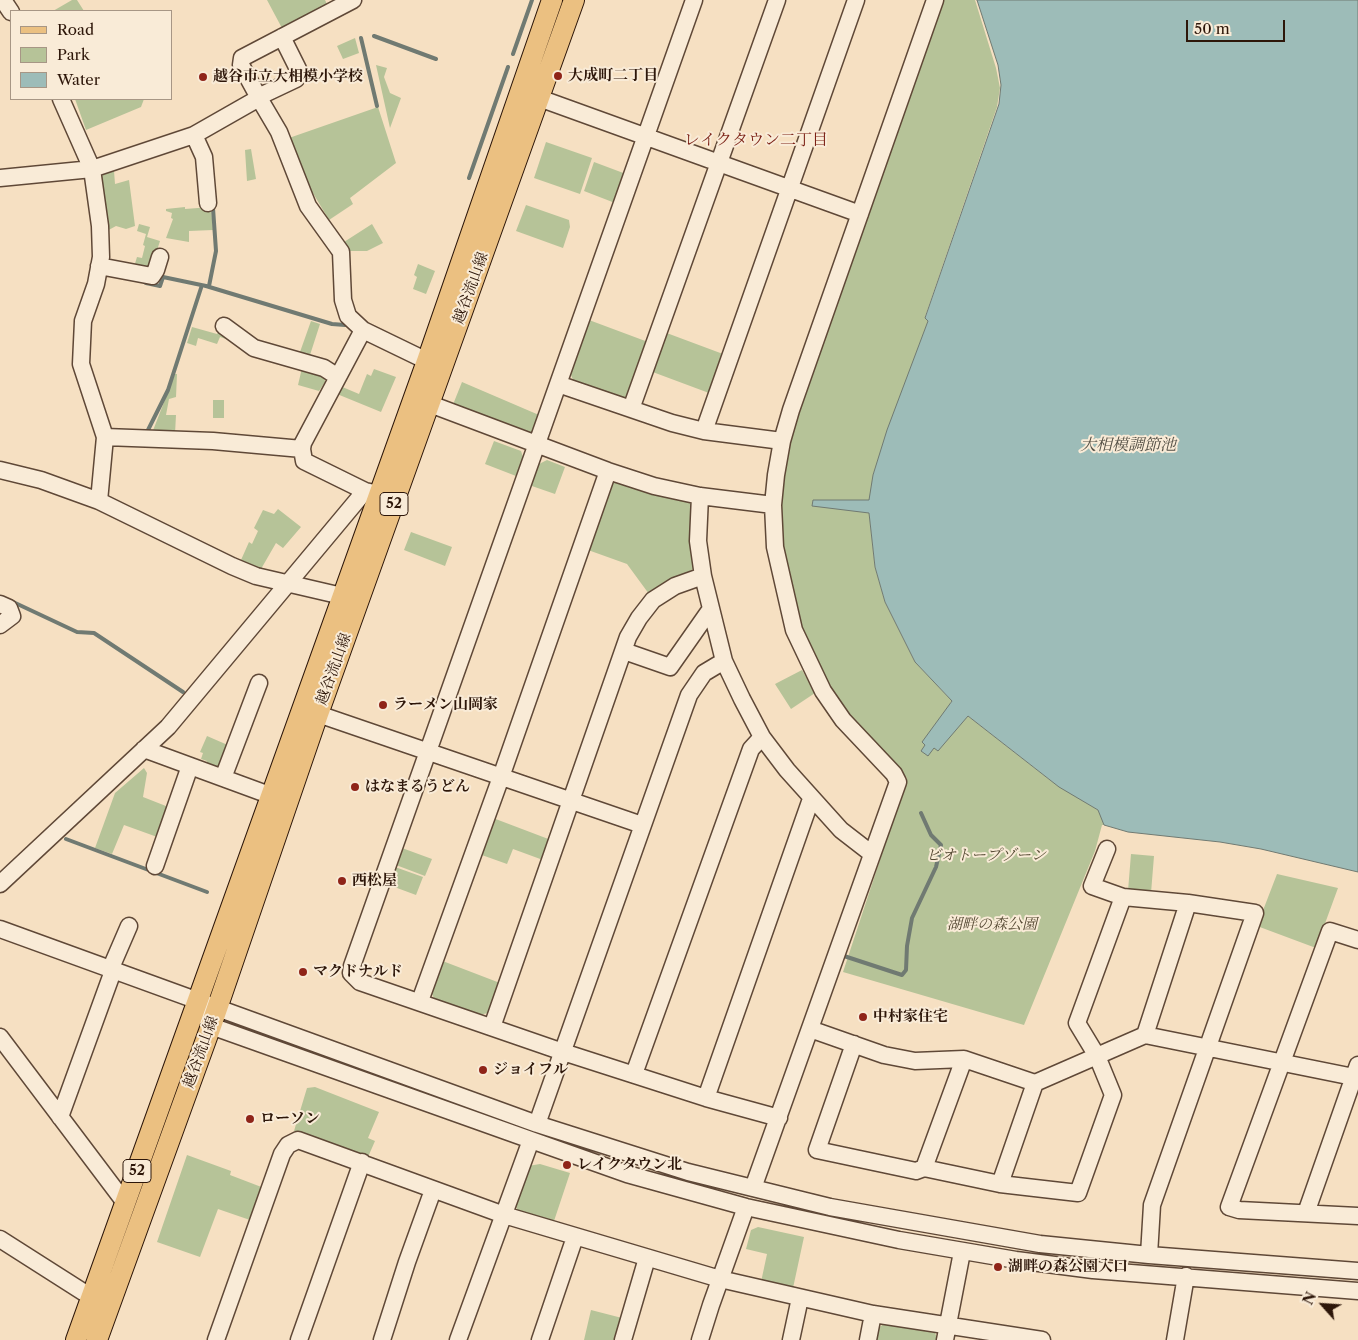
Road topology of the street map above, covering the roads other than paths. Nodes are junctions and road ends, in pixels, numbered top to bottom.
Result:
1 (3, 0) edge
2 (353, 0) edge
3 (552, 0) edge
4 (574, 0) edge
5 (694, 0) edge
6 (777, 0) edge
7 (856, 0) edge
8 (935, 0) edge
9 (10, 10) edge
10 (282, 37) junction
11 (258, 98) junction
12 (539, 98) junction
13 (61, 100) edge
14 (194, 135) junction
15 (645, 137) junction
16 (719, 164) junction
17 (92, 169) junction
18 (0, 178) edge
19 (790, 188) junction
20 (208, 203) dead end
21 (860, 214) junction
22 (160, 257) dead end
23 (99, 266) junction
24 (224, 326) dead end
25 (363, 330) junction
26 (427, 361) junction
27 (338, 376) junction
28 (558, 384) junction
29 (430, 404) junction
30 (631, 409) junction
31 (704, 431) junction
32 (105, 436) junction
33 (782, 440) junction
34 (536, 445) junction
35 (302, 449) junction
36 (0, 470) edge
37 (608, 471) junction
38 (372, 492) junction
39 (700, 496) junction
40 (99, 501) junction
41 (772, 505) junction
42 (703, 576) junction
43 (289, 583) junction
44 (342, 596) junction
45 (0, 604) edge
46 (710, 610) junction
47 (0, 625) edge
48 (624, 651) junction
49 (724, 661) junction
50 (259, 683) dead end
51 (318, 714) junction
52 (762, 737) junction
53 (144, 750) junction
54 (428, 750) junction
55 (190, 766) junction
56 (501, 776) junction
57 (223, 778) junction
58 (272, 796) junction
59 (811, 799) junction
60 (572, 801) junction
61 (642, 825) junction
62 (1107, 849) dead end
63 (872, 854) junction
64 (155, 866) dead end
65 (0, 884) edge
66 (1123, 898) junction
67 (1188, 903) junction
68 (129, 926) dead end
69 (0, 930) edge
70 (1358, 940) edge
71 (112, 971) junction
72 (420, 1001) junction
73 (198, 1002) junction
74 (214, 1018) junction
75 (492, 1027) junction
76 (810, 1029) junction
77 (1145, 1035) junction
78 (0, 1038) edge
79 (854, 1044) junction
80 (1208, 1047) junction
81 (563, 1052) junction
82 (1097, 1056) junction
83 (964, 1059) junction
84 (1282, 1063) junction
85 (1357, 1073) edge
86 (634, 1074) junction
87 (1035, 1083) junction
88 (706, 1098) junction
89 (60, 1117) junction
90 (779, 1118) junction
91 (538, 1124) junction
92 (531, 1140) junction
93 (362, 1162) junction
94 (924, 1168) junction
95 (1000, 1184) junction
96 (753, 1188) junction
97 (433, 1190) junction
98 (126, 1204) junction
99 (746, 1207) junction
100 (1306, 1213) junction
101 (504, 1215) junction
102 (1358, 1216) edge
103 (574, 1237) junction
104 (0, 1239) edge
105 (962, 1252) junction
106 (1149, 1255) junction
107 (647, 1258) junction
108 (1358, 1271) edge
109 (1186, 1276) junction
110 (720, 1279) junction
111 (1358, 1291) edge
112 (91, 1297) junction
113 (800, 1298) junction
114 (874, 1314) junction
115 (946, 1333) edge
116 (1021, 1339) edge
117 (76, 1340) edge
118 (97, 1340) edge
119 (216, 1340) edge
120 (299, 1340) edge
121 (382, 1340) edge
122 (458, 1340) edge
123 (540, 1340) edge
124 (623, 1340) edge
125 (700, 1340) edge
126 (791, 1340) edge
127 (868, 1340) edge
128 (1042, 1340) edge
129 (1175, 1340) edge

1 - 9 street
2 - 10 street
3 - 26 main road, 越谷流山線 / 52
4 - 12 main road, 越谷流山線 / 52
5 - 15 street
6 - 16 street
7 - 19 street
8 - 21 street
10 - 11 street
10 - 11 street
11 - 14 street
11 - 25 street
12 - 15 street
12 - 29 main road, 越谷流山線 / 52
13 - 17 street
14 - 17 street
14 - 20 street
15 - 16 street
15 - 28 street
16 - 19 street
16 - 30 street
17 - 18 street
17 - 23 street
19 - 21 street
19 - 31 street
21 - 33 street
22 - 23 street
23 - 32 street
24 - 27 street
25 - 26 street
25 - 27 street
26 - 38 main road, 越谷流山線 / 52
27 - 35 street
28 - 30 street
28 - 34 street
29 - 34 street
29 - 51 main road, 越谷流山線 / 52
30 - 31 street
31 - 33 street
32 - 35 street
32 - 40 street
33 - 41 street
34 - 37 street
34 - 54 street
35 - 38 street
36 - 40 street
37 - 39 street
37 - 56 street
38 - 43 street
38 - 44 main road, 越谷流山線 / 52
39 - 41 street
39 - 42 street
40 - 43 street
41 - 63 street
42 - 46 street
42 - 48 street
43 - 44 street
43 - 53 street
44 - 58 main road, 越谷流山線 / 52
45 - 47 street
46 - 48 street
46 - 49 street
48 - 60 street
49 - 52 street
49 - 61 street
50 - 57 street
51 - 54 street
51 - 74 main road, 越谷流山線 / 52
52 - 59 street
52 - 86 street
53 - 55 street
53 - 65 street
54 - 56 street
54 - 72 street
55 - 57 street
55 - 64 street
56 - 60 street
56 - 72 street
57 - 58 street
58 - 73 main road, 越谷流山線 / 52
59 - 63 street
59 - 88 street
60 - 61 street
60 - 75 street
61 - 81 street
62 - 66 street
63 - 76 street
66 - 67 street
66 - 82 street
67 - 77 street
67 - 80 street
68 - 71 street
69 - 71 street
70 - 84 street
71 - 73 street
71 - 89 street
72 - 75 street
73 - 74 street
73 - 98 main road, 越谷流山線 / 52
74 - 91 street
74 - 92 street
74 - 118 main road, 越谷流山線 / 52
75 - 81 street
76 - 79 street
76 - 90 street
77 - 80 street
77 - 82 street
78 - 89 street
79 - 83 street
79 - 94 street
80 - 84 street
80 - 106 street
81 - 86 street
81 - 91 street
82 - 87 street
82 - 95 street
83 - 87 street
83 - 94 street
84 - 85 street
84 - 100 street
85 - 100 street
86 - 88 street
87 - 95 street
88 - 90 street
89 - 98 street
90 - 96 street
91 - 96 street
92 - 99 street
92 - 101 street
93 - 97 street
93 - 119 street
93 - 120 street
94 - 95 street
96 - 106 street
97 - 101 street
97 - 121 street
98 - 112 main road, 越谷流山線 / 52
99 - 105 street
99 - 110 street
100 - 102 street
101 - 103 street
101 - 122 street
103 - 107 street
103 - 123 street
104 - 112 street
105 - 109 street
105 - 115 street
106 - 108 street
107 - 110 street
107 - 124 street
109 - 111 street
109 - 129 street
110 - 113 street
110 - 125 street
112 - 117 main road, 越谷流山線 / 52
113 - 114 street
113 - 126 street
114 - 115 street
114 - 127 street
115 - 116 street
116 - 128 street

